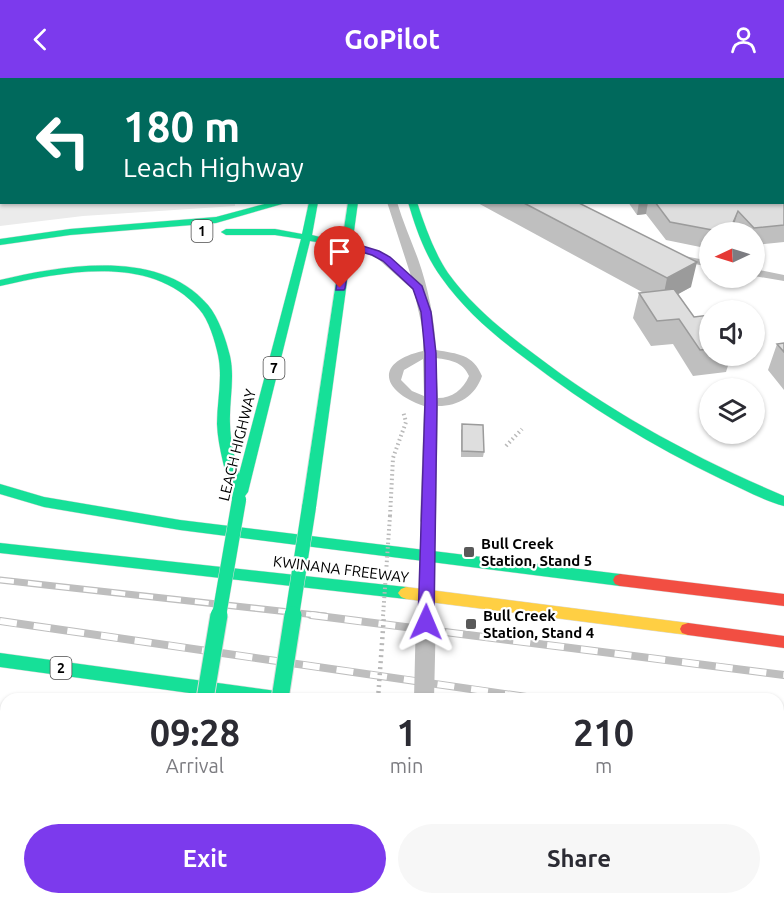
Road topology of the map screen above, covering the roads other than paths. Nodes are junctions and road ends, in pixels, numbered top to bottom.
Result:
1 (277, 204) edge
2 (315, 204) edge
3 (353, 204) edge
4 (393, 204) edge
5 (413, 204) edge
6 (97, 230) junction
7 (308, 237) junction
8 (0, 242) edge
9 (346, 244) junction
10 (660, 250) edge
11 (699, 262) edge
12 (765, 274) edge
13 (784, 278) edge
14 (0, 283) edge
15 (418, 288) junction
16 (430, 353) junction
17 (431, 402) junction
18 (0, 489) edge
19 (239, 500) junction
20 (784, 501) edge
21 (0, 548) edge
22 (784, 600) edge
23 (784, 642) edge
24 (0, 660) edge
25 (121, 676) junction
26 (196, 693) edge
27 (206, 693) edge
28 (240, 693) edge
29 (283, 693) edge
30 (424, 693) edge

1 - 6 highway
2 - 7 highway, LEACH HIGHWAY / 7
3 - 9 highway
4 - 15 lane
5 - 20 highway
6 - 7 highway, 1
6 - 8 highway, 1
7 - 9 highway, 1
7 - 19 highway, LEACH HIGHWAY / 7
9 - 15 lane
9 - 29 highway, bridge
10 - 11 lane
12 - 13 lane
14 - 19 highway
15 - 16 lane
16 - 17 lane
16 - 17 lane
16 - 17 lane
17 - 30 lane, bridge
18 - 22 highway
19 - 27 highway, LEACH HIGHWAY / 7, bridge
21 - 23 highway, KWINANA FREEWAY
24 - 25 highway, 2
25 - 26 highway
25 - 28 highway, 2

